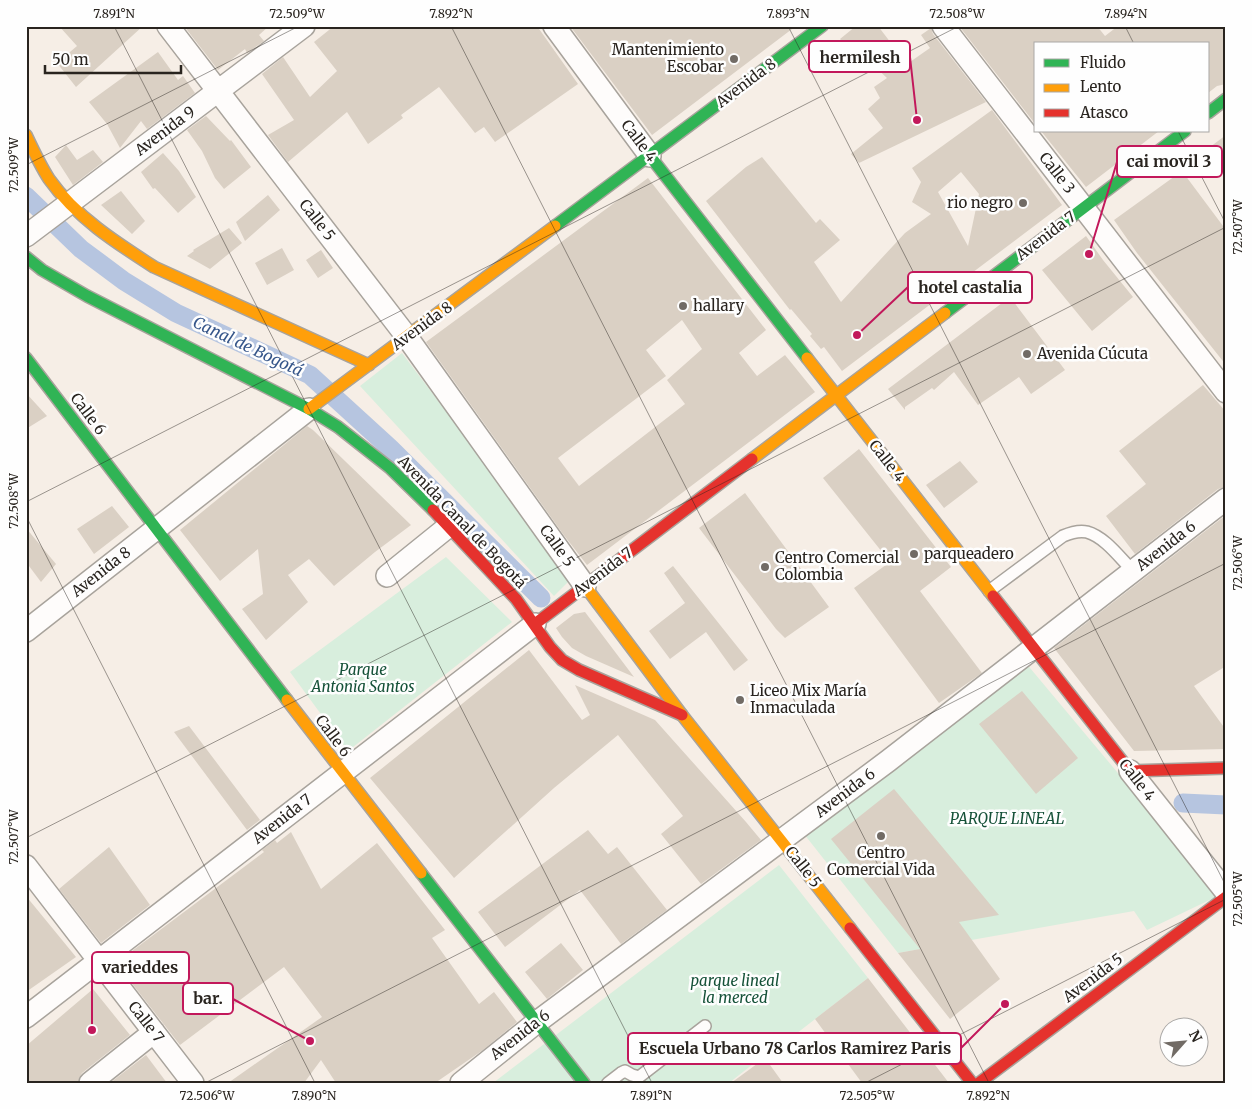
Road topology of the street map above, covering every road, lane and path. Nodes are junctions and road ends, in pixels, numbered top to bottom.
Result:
1 (168, 26) edge
2 (304, 26) edge
3 (554, 26) edge
4 (822, 26) edge
5 (943, 26) edge
6 (218, 92) junction
7 (1226, 99) edge
8 (1210, 111) edge
9 (1184, 132) edge
10 (26, 136) edge
11 (650, 156) junction
12 (1083, 208) junction
13 (61, 209) junction
14 (29, 234) edge
15 (26, 257) edge
16 (407, 337) junction
17 (26, 358) edge
18 (369, 365) junction
19 (1226, 392) edge
20 (836, 395) junction
21 (317, 404) junction
22 (1226, 499) edge
23 (449, 526) junction
24 (156, 529) junction
25 (1133, 571) junction
26 (387, 576) dead end
27 (585, 586) junction
28 (989, 591) junction
29 (535, 624) junction
30 (26, 631) edge
31 (1034, 648) junction
32 (682, 715) junction
33 (1226, 768) edge
34 (1130, 771) junction
35 (342, 772) junction
36 (782, 840) junction
37 (26, 866) edge
38 (1226, 892) edge
39 (1226, 898) edge
40 (99, 961) junction
41 (26, 1017) edge
42 (537, 1022) junction
43 (705, 1026) dead end
44 (154, 1032) junction
45 (90, 1083) edge
46 (194, 1083) edge
47 (461, 1083) edge
48 (584, 1083) edge
49 (608, 1083) edge
50 (972, 1083) edge
51 (979, 1083) edge

1 - 6 street, Calle 5
2 - 6 street, Avenida 9
3 - 11 street, Calle 4
4 - 11 main road, Avenida 8
5 - 12 street, Calle 3
6 - 13 street, Avenida 9
6 - 16 street, Calle 5
7 - 8 main road
9 - 12 main road, Avenida 7
10 - 13 main road
11 - 16 main road, Avenida 8
11 - 20 main road, Calle 4
12 - 19 street, Calle 3
12 - 20 main road, Avenida 7
13 - 14 street, Avenida 9
13 - 18 main road
15 - 21 main road, Avenida Canal de Bogotá
16 - 18 main road, Avenida 8
16 - 27 street, Calle 5
17 - 24 main road, Calle 6
18 - 21 main road, Avenida 8
20 - 27 main road, Avenida 7
20 - 28 main road, Calle 4
21 - 23 main road, Avenida Canal de Bogotá
21 - 24 street, Avenida 8
22 - 25 street, Avenida 6
23 - 26 street
23 - 29 main road, Avenida Canal de Bogotá
24 - 30 street, Avenida 8
24 - 35 main road, Calle 6
25 - 28 lane
25 - 31 street, Avenida 6
27 - 29 main road, Avenida 7
27 - 32 main road, Calle 5
28 - 31 main road, Calle 4
29 - 32 main road, Avenida Canal de Bogotá
29 - 35 street, Avenida 7
31 - 34 main road, Calle 4
31 - 36 street, Avenida 6
32 - 36 main road, Calle 5
33 - 34 main road
34 - 38 street, Calle 4
35 - 40 street, Avenida 7
35 - 42 main road, Calle 6
36 - 42 street, Avenida 6
36 - 50 main road, Calle 5
37 - 40 street, Calle 7
39 - 51 main road, Avenida 5
40 - 41 street, Avenida 7
40 - 44 street, Calle 7
42 - 47 street, Avenida 6
42 - 48 main road, Calle 6
43 - 49 lane
44 - 45 street
44 - 46 street, Calle 7

